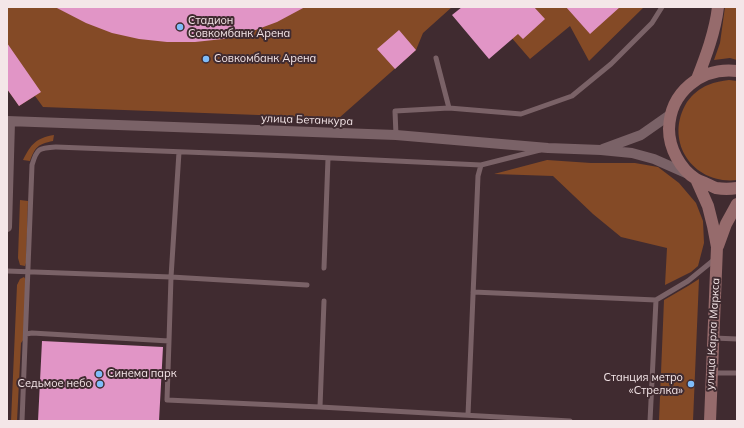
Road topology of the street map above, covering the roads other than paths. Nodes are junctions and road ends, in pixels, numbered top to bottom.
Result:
1 (662, 7) edge
2 (716, 11) edge
3 (436, 58) dead end
4 (737, 71) edge
5 (697, 79) junction
6 (449, 108) junction
7 (671, 114) junction
8 (9, 122) edge
9 (396, 135) junction
10 (548, 148) junction
11 (601, 150) junction
12 (179, 152) junction
13 (328, 158) junction
14 (481, 165) junction
15 (693, 177) junction
16 (737, 188) edge
17 (737, 204) edge
18 (7, 227) edge
19 (717, 252) junction
20 (324, 268) dead end
21 (7, 271) edge
22 (28, 272) junction
23 (171, 277) junction
24 (307, 285) dead end
25 (473, 292) junction
26 (656, 300) junction
27 (324, 301) dead end
28 (26, 334) junction
29 (713, 338) junction
30 (737, 339) edge
31 (169, 341) junction
32 (737, 373) edge
33 (712, 374) junction
34 (320, 407) junction
35 (468, 415) junction
36 (22, 421) edge
37 (570, 421) edge
38 (650, 421) edge
39 (710, 421) edge

1 - 6 lane
2 - 5 main road
3 - 6 lane
4 - 5 main road
5 - 7 main road
6 - 9 lane
7 - 11 street, улица Бетанкура
7 - 15 main road
8 - 9 street, улица Бетанкура
8 - 18 street
9 - 10 street, улица Бетанкура
10 - 11 street, улица Бетанкура
10 - 14 lane
11 - 15 street, улица Бетанкура
12 - 13 lane
12 - 22 lane
12 - 23 lane
13 - 14 lane
13 - 20 lane
14 - 25 lane
15 - 16 main road
15 - 19 main road
17 - 19 main road
19 - 26 lane
19 - 29 main road, улица Карла Маркса
21 - 22 lane
22 - 23 lane
22 - 28 lane
23 - 24 lane
23 - 31 lane
25 - 26 lane
25 - 35 lane
26 - 38 lane
27 - 34 lane
28 - 31 lane
28 - 36 lane
29 - 30 lane
29 - 33 main road, улица Карла Маркса
31 - 34 lane
32 - 33 lane
33 - 39 main road, улица Карла Маркса
34 - 35 lane
35 - 37 lane

